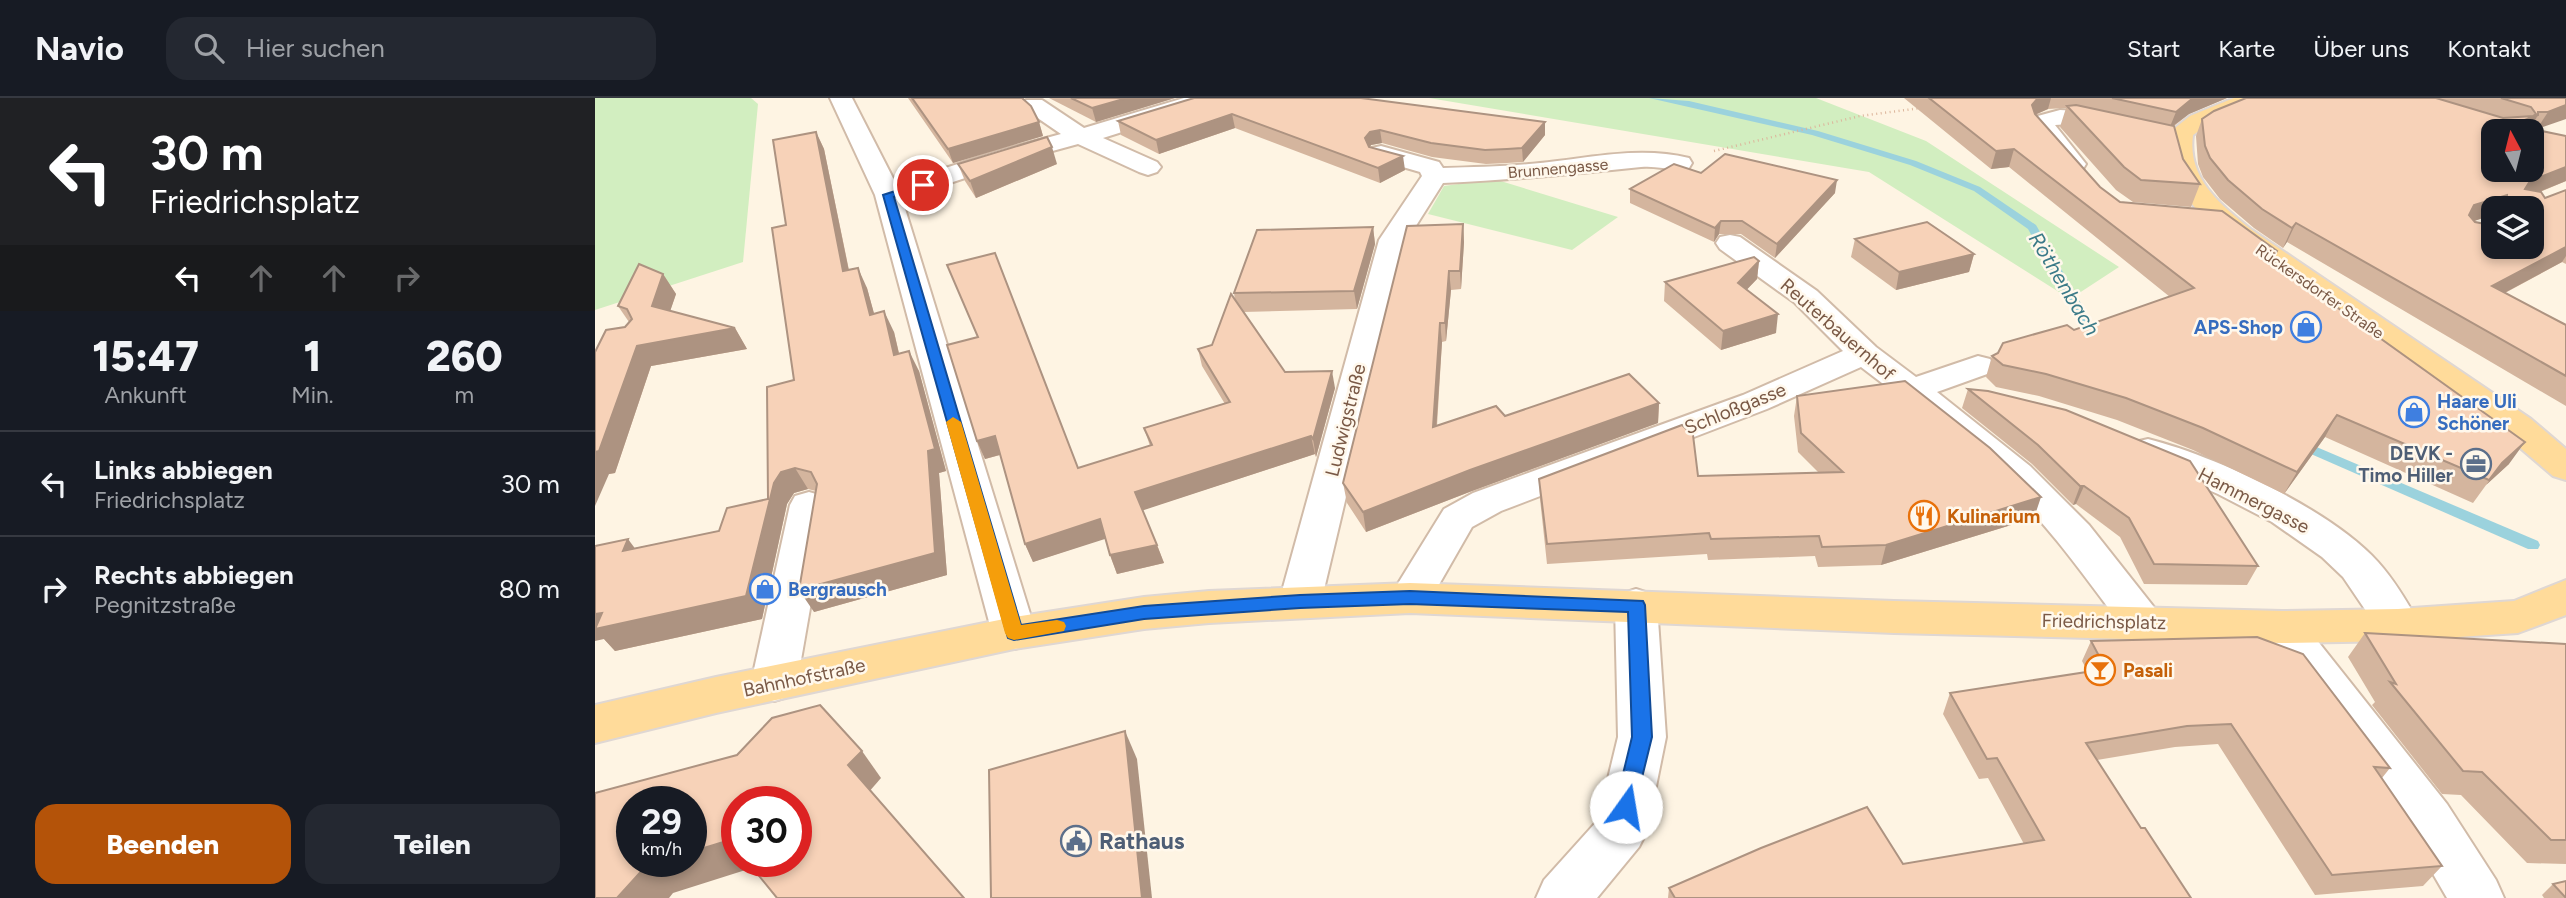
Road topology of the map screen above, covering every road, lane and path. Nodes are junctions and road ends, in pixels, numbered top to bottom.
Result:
1 (841, 98) edge
2 (1206, 98) edge
3 (2254, 98) edge
4 (1034, 105) edge
5 (1924, 106) dead end
6 (2150, 127) junction
7 (1079, 136) junction
8 (1381, 153) edge
9 (1691, 158) joint
10 (1148, 167) dead end
11 (1435, 176) junction
12 (2088, 179) edge
13 (888, 195) junction
14 (2181, 217) edge
15 (2223, 220) junction
16 (1730, 243) dead end
17 (1864, 354) junction
18 (1981, 382) dead end
19 (1911, 390) junction
20 (2121, 439) edge
21 (2566, 468) edge
22 (809, 505) dead end
23 (2566, 595) edge
24 (1410, 598) junction
25 (1300, 602) junction
26 (1636, 605) junction
27 (2142, 622) junction
28 (2398, 625) junction
29 (2282, 627) junction
30 (1014, 633) junction
31 (774, 683) junction
32 (595, 724) edge
33 (1563, 898) edge
34 (2477, 898) edge

1 - 13 street
2 - 7 street
3 - 6 main road
4 - 7 street
5 - 9 path
6 - 12 street
6 - 15 main road, Rückersdorfer Straße
7 - 10 street
7 - 13 street
8 - 11 street
9 - 11 street, Brunnengasse
11 - 25 street, Ludwigstraße
13 - 30 street
14 - 15 street
15 - 21 main road, Rückersdorfer Straße
16 - 17 street, Reuterbauernhof
17 - 19 street, Reuterbauernhof
17 - 24 street, Schloßgasse
18 - 19 street
19 - 27 street, Reuterbauernhof
20 - 28 street, Hammergasse
22 - 31 street
23 - 28 main road, Friedrichsplatz
24 - 25 main road, Friedrichsplatz
24 - 26 main road, Friedrichsplatz
25 - 30 main road, Friedrichsplatz
26 - 27 main road, Friedrichsplatz
26 - 33 street
27 - 29 main road, Friedrichsplatz
28 - 29 main road, Friedrichsplatz
29 - 34 street
30 - 31 main road, Bahnhofstraße
31 - 32 main road, Bahnhofstraße

